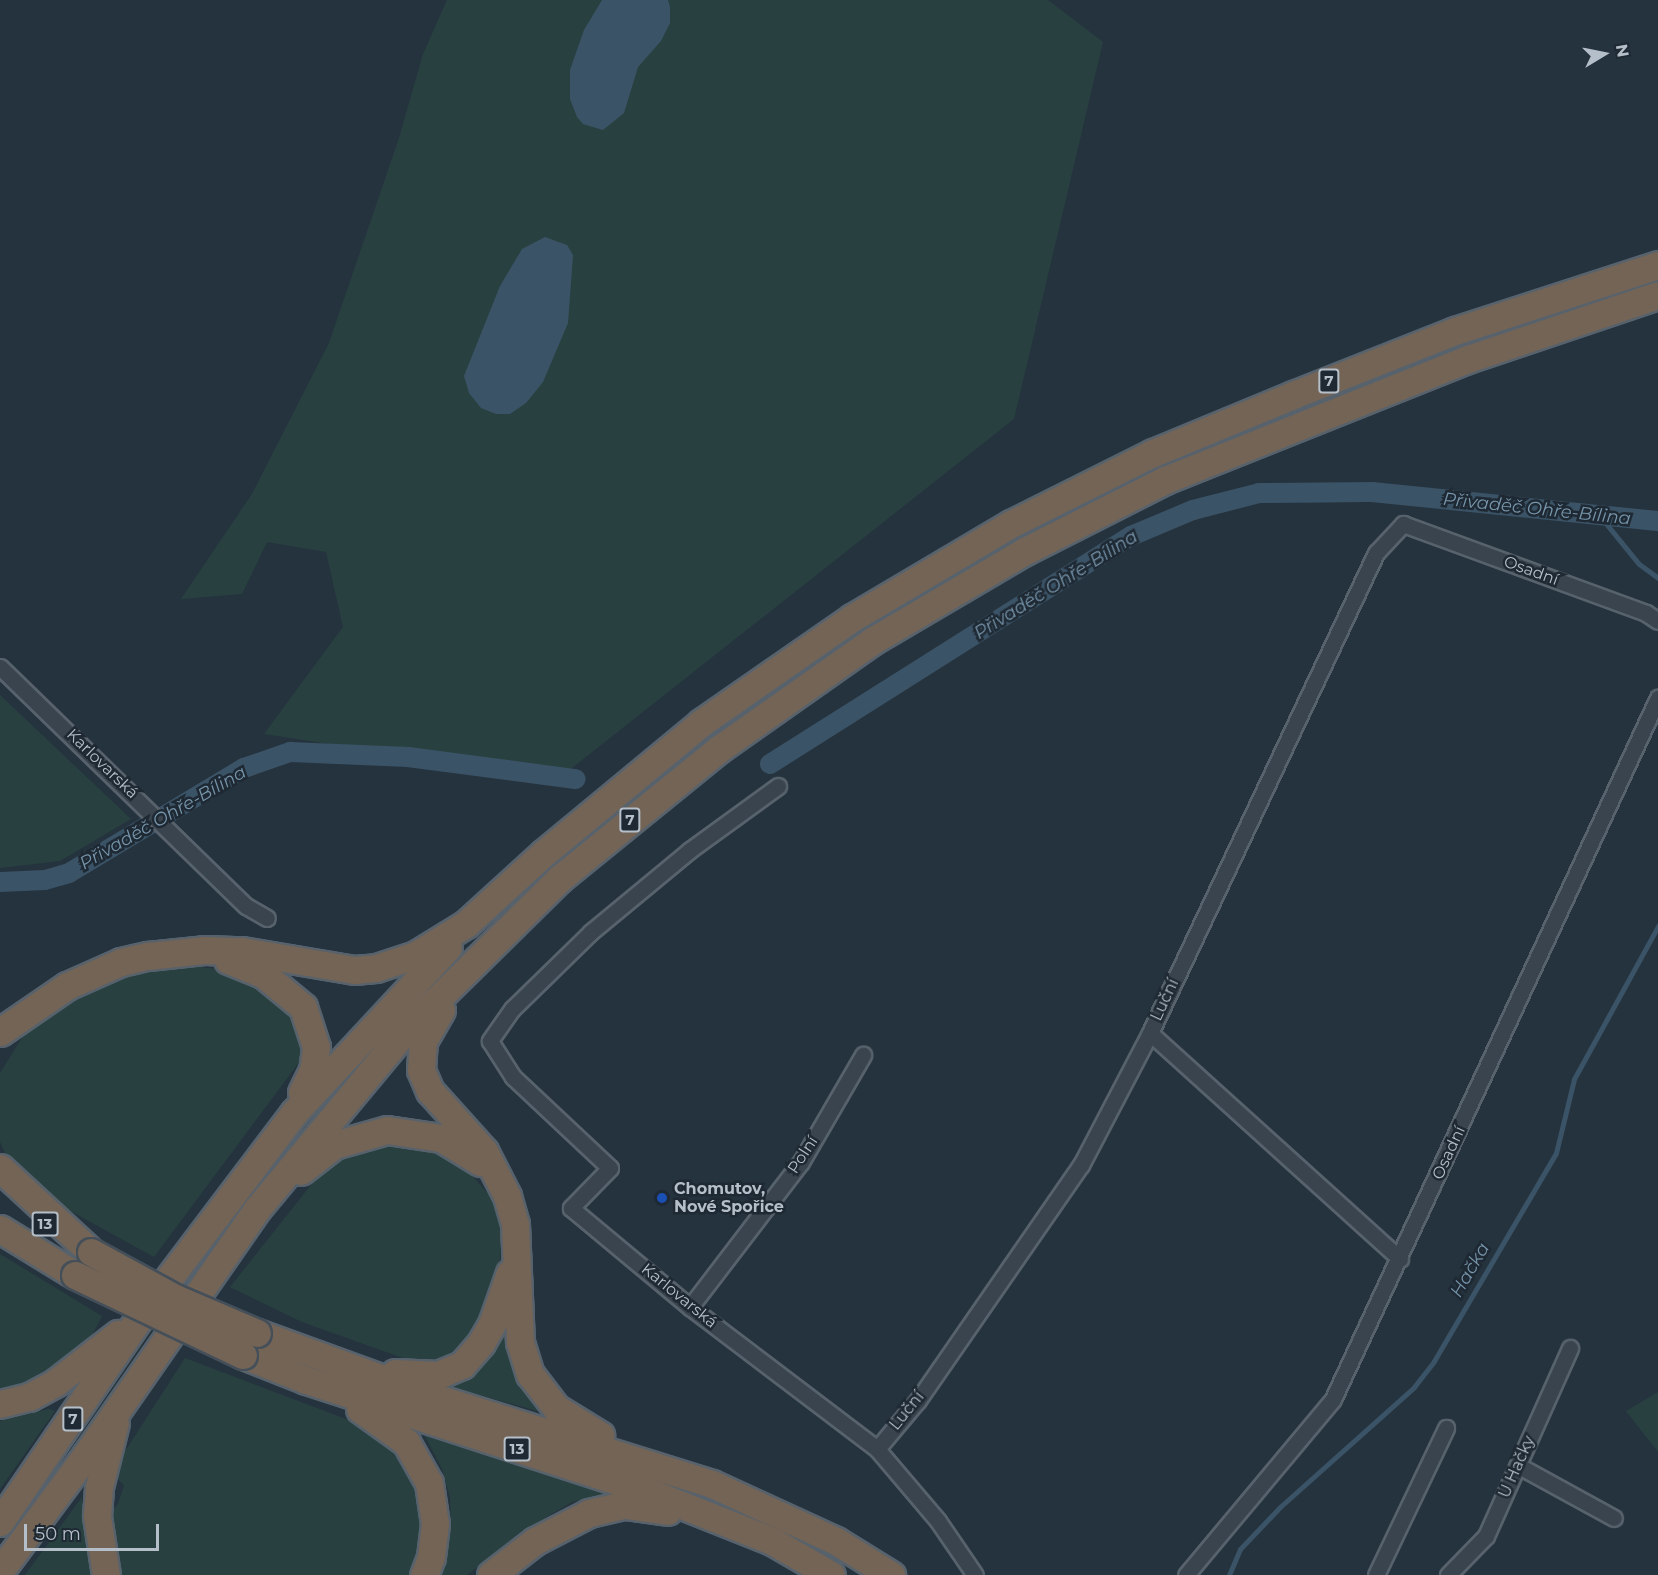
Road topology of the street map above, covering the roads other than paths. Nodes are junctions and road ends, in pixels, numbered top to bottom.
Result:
1 (1658, 265) edge
2 (1658, 295) edge
3 (1403, 524) joint
4 (1658, 621) edge
5 (0, 667) edge
6 (1658, 698) edge
7 (778, 786) dead end
8 (481, 910) junction
9 (267, 918) dead end
10 (174, 952) junction
11 (471, 964) junction
12 (9, 1025) edge
13 (1149, 1032) junction
14 (0, 1049) edge
15 (863, 1055) dead end
16 (294, 1113) junction
17 (0, 1168) edge
18 (0, 1195) edge
19 (507, 1196) junction
20 (257, 1209) junction
21 (515, 1224) junction
22 (0, 1229) edge
23 (91, 1252) junction
24 (1400, 1259) junction
25 (690, 1307) junction
26 (142, 1314) junction
27 (1570, 1348) dead end
28 (333, 1363) junction
29 (306, 1380) junction
30 (0, 1404) edge
31 (119, 1406) junction
32 (1446, 1428) dead end
33 (877, 1449) junction
34 (654, 1463) junction
35 (1519, 1466) junction
36 (1614, 1518) dead end
37 (0, 1522) edge
38 (726, 1522) junction
39 (0, 1571) edge
40 (106, 1575) edge
41 (424, 1575) edge
42 (491, 1575) edge
43 (831, 1575) edge
44 (891, 1575) edge
45 (975, 1575) edge
46 (1186, 1575) edge
47 (1376, 1575) edge
48 (1448, 1575) edge

1 - 8 highway, 7
2 - 11 highway, 7
3 - 4 street, Osadní
3 - 13 street, Luční
5 - 9 street, Karlovarská
6 - 24 street, Osadní
7 - 25 street, Karlovarská
8 - 10 highway
8 - 16 highway, 7
10 - 12 highway
10 - 16 highway
11 - 19 highway
11 - 20 highway, 7
12 - 14 highway
13 - 24 street
13 - 33 street, Luční
15 - 25 street, Polní
16 - 26 highway, 7
17 - 23 highway
18 - 23 highway, 13
19 - 20 highway
19 - 21 highway
20 - 31 highway, 7
21 - 28 highway
21 - 34 highway
22 - 29 highway, 13, bridge
23 - 28 highway, 13, bridge
24 - 46 street, Osadní
25 - 33 street, Karlovarská
26 - 30 highway
26 - 37 highway, 7
27 - 35 street, U Hačky
28 - 34 highway, 13
29 - 38 highway, 13
29 - 41 highway
31 - 39 highway, 7
31 - 40 highway
32 - 47 street
33 - 45 street, Karlovarská
34 - 44 highway, 13
35 - 36 street
35 - 48 street, U Hačky
38 - 42 highway
38 - 43 highway, 13

